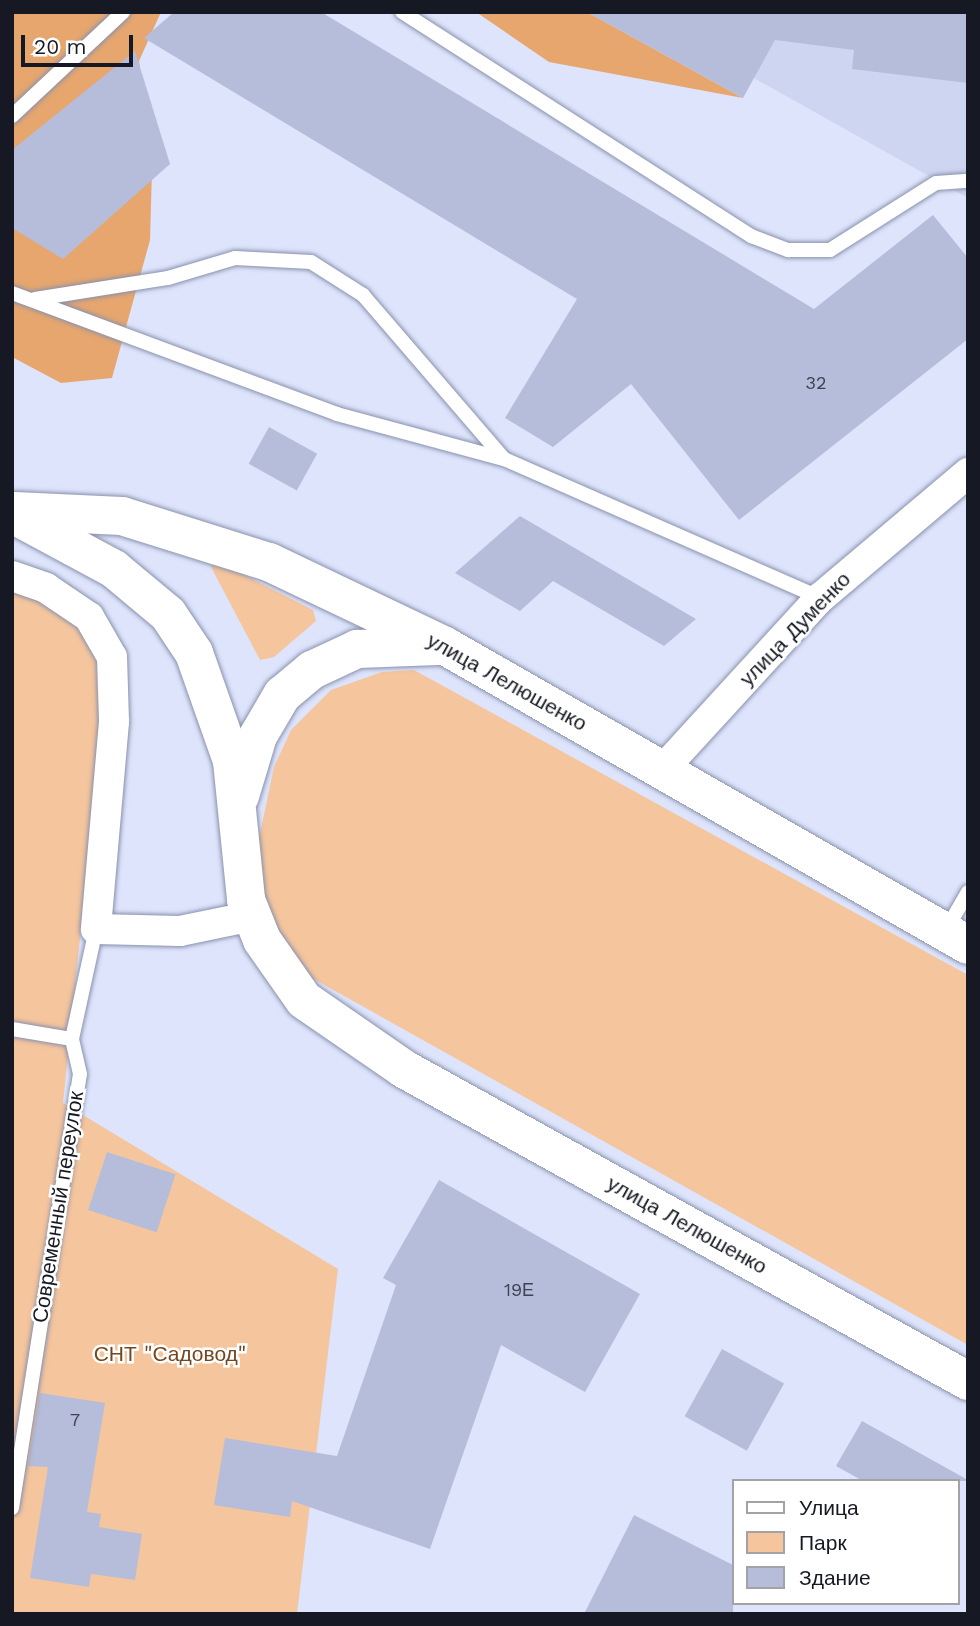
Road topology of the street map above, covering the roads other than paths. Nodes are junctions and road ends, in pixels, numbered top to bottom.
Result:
1 (123, 12) edge
2 (402, 12) edge
3 (12, 116) edge
4 (968, 181) edge
5 (12, 293) edge
6 (30, 300) junction
7 (504, 459) junction
8 (968, 473) edge
9 (12, 512) edge
10 (12, 576) edge
11 (820, 598) junction
12 (445, 646) junction
13 (664, 768) junction
14 (238, 804) junction
15 (968, 892) edge
16 (253, 916) junction
17 (96, 929) junction
18 (957, 938) edge
19 (12, 1029) edge
20 (72, 1039) junction
21 (968, 1381) edge
22 (12, 1389) edge
23 (28, 1390) junction
24 (12, 1508) edge

1 - 3 lane
2 - 4 lane
5 - 6 lane
6 - 7 lane
6 - 7 lane
7 - 11 lane
8 - 11 street, улица Думенко
9 - 12 street, улица Лелюшенко
9 - 14 street
10 - 17 street, Современный переулок
11 - 13 street, улица Думенко
12 - 13 street, улица Лелюшенко
12 - 14 street
13 - 18 street, улица Лелюшенко
14 - 16 street, улица Лелюшенко
15 - 18 lane
16 - 17 street
16 - 21 street, улица Лелюшенко
17 - 20 lane, Современный переулок
19 - 20 lane
20 - 23 lane, Современный переулок
22 - 23 lane
23 - 24 lane, Современный переулок

